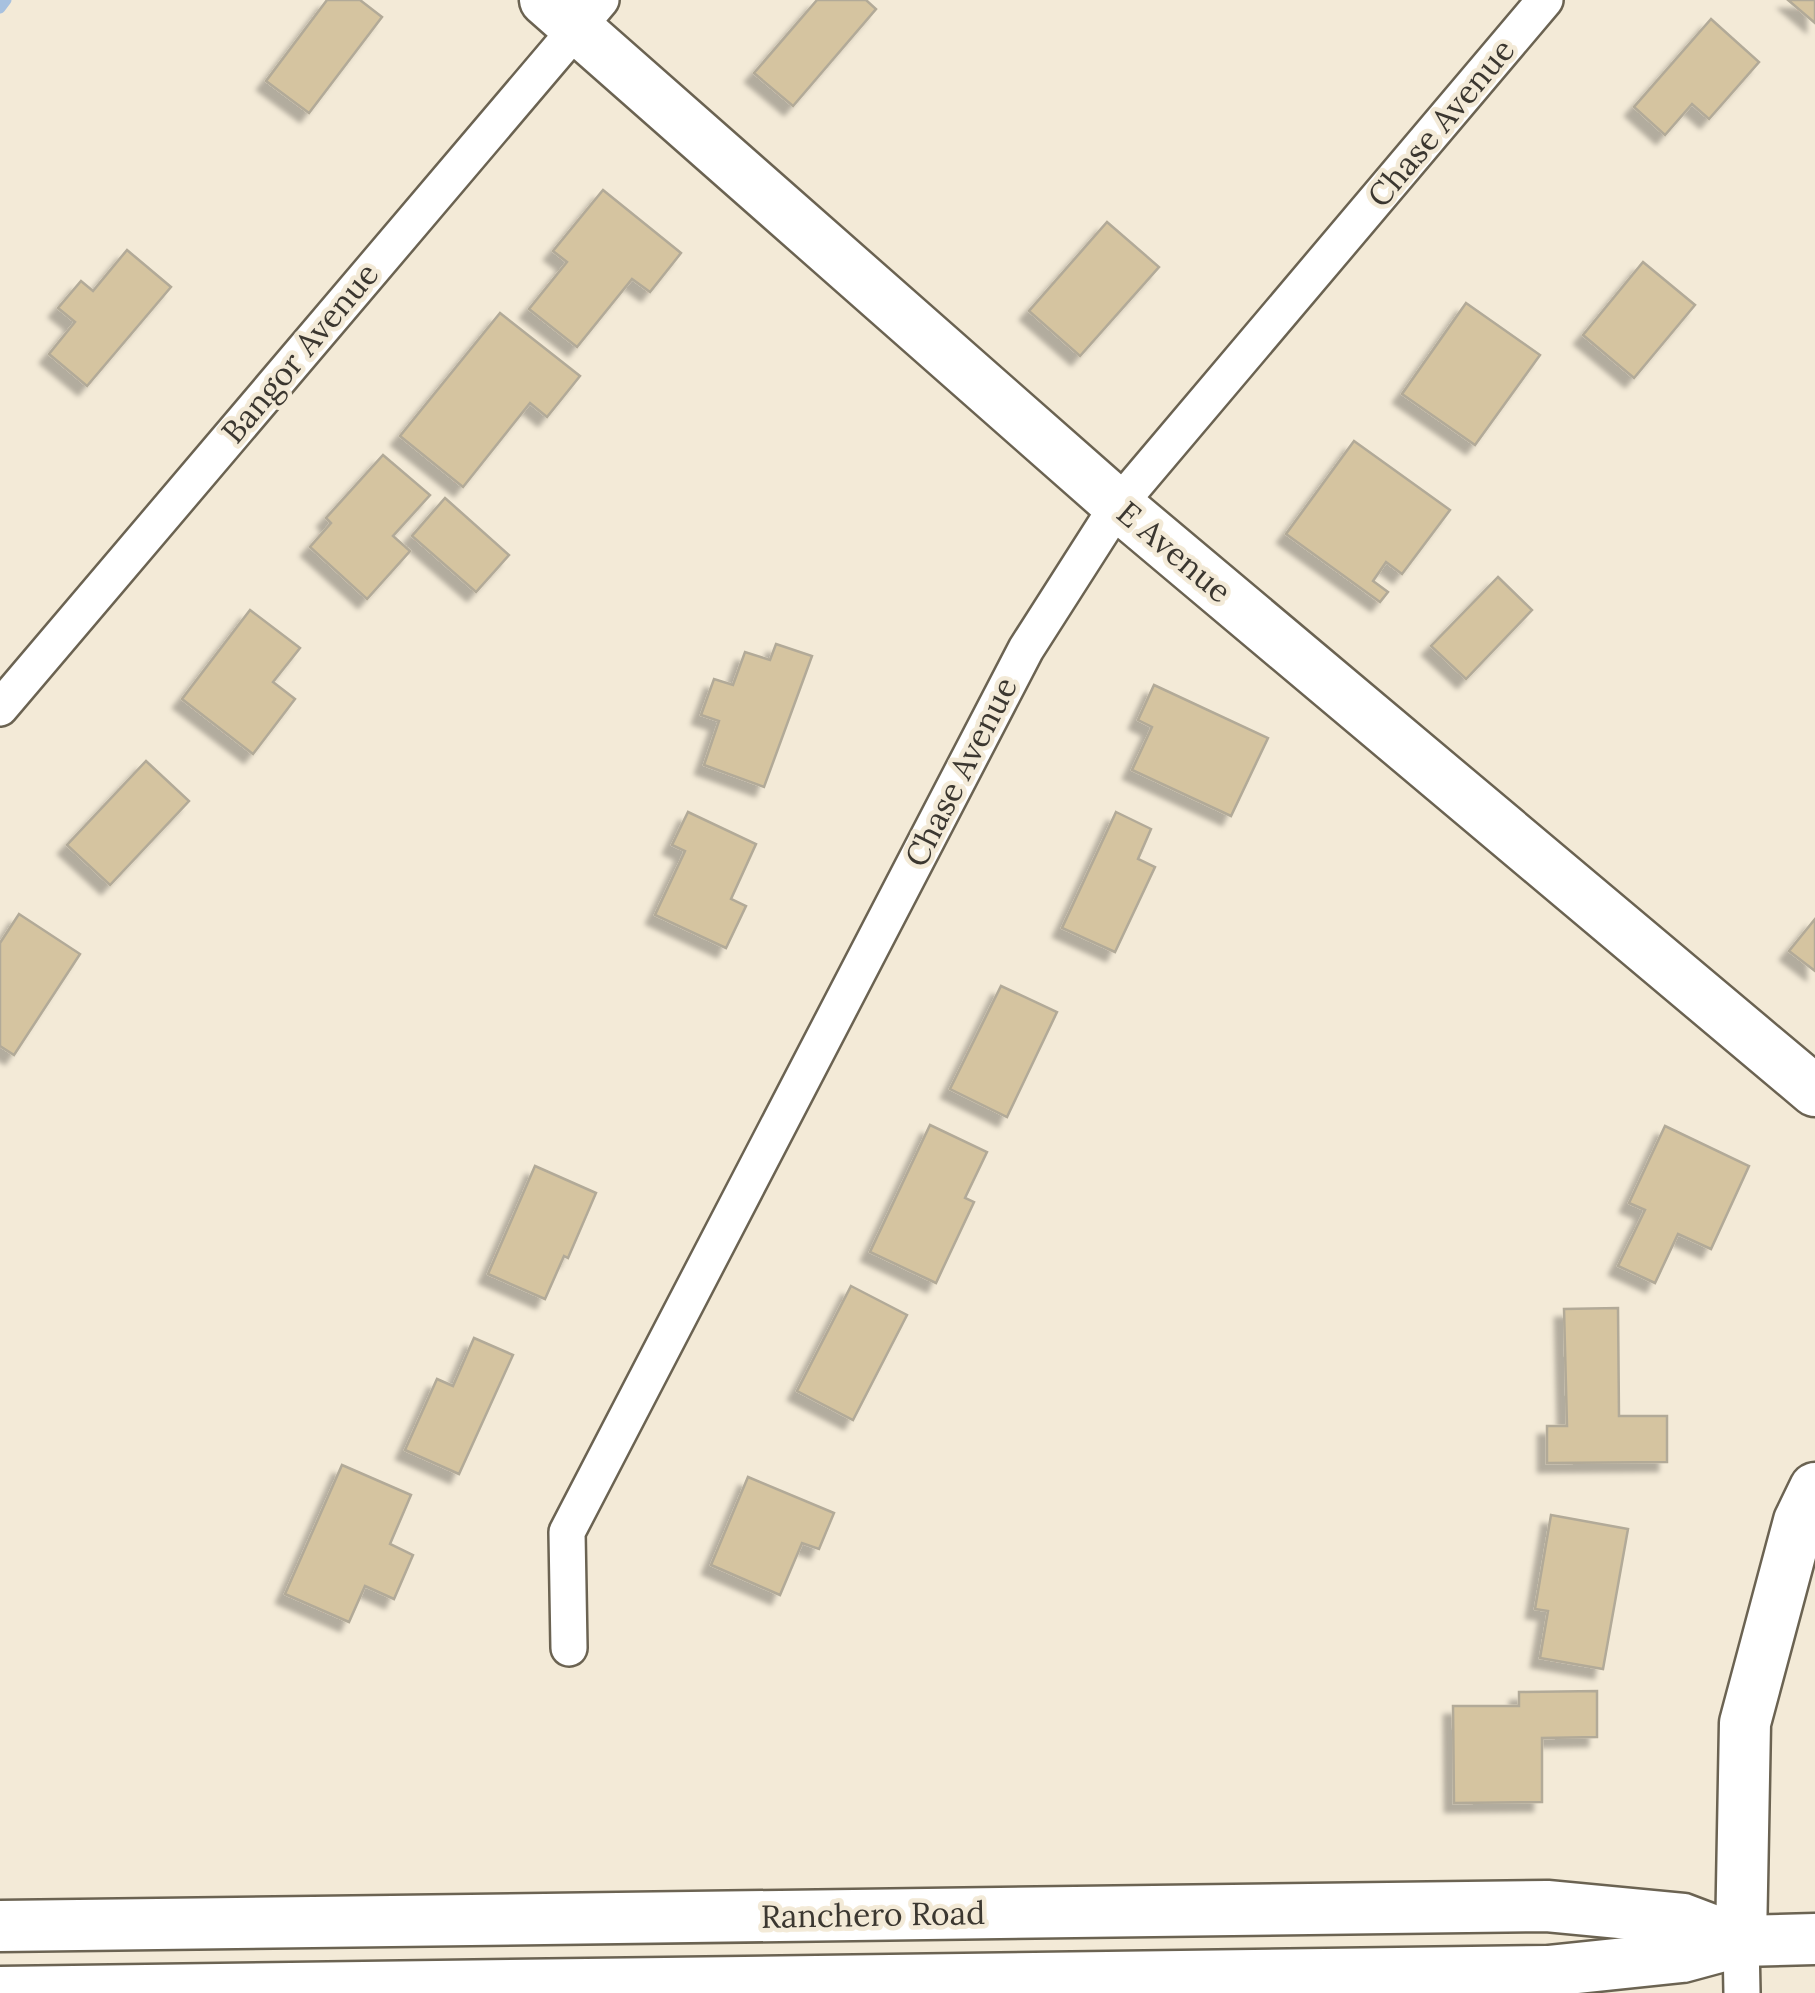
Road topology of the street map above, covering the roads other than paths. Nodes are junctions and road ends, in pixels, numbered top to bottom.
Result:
1 (1546, 0) edge
2 (575, 9) edge
3 (1118, 505) junction
4 (0, 708) edge
5 (1815, 1092) edge
6 (1815, 1488) edge
7 (569, 1648) dead end
8 (0, 1926) edge
9 (1815, 1939) edge
10 (1742, 1941) junction
11 (0, 1992) edge
12 (1742, 1993) edge

1 - 3 street, Chase Avenue
2 - 3 main road, E Avenue
2 - 4 street, Bangor Avenue
3 - 5 main road, E Avenue
3 - 7 street, Chase Avenue
6 - 10 main road
8 - 10 main road, Ranchero Road
9 - 10 main road, Ranchero Road
10 - 11 main road, Ranchero Road
10 - 12 street

